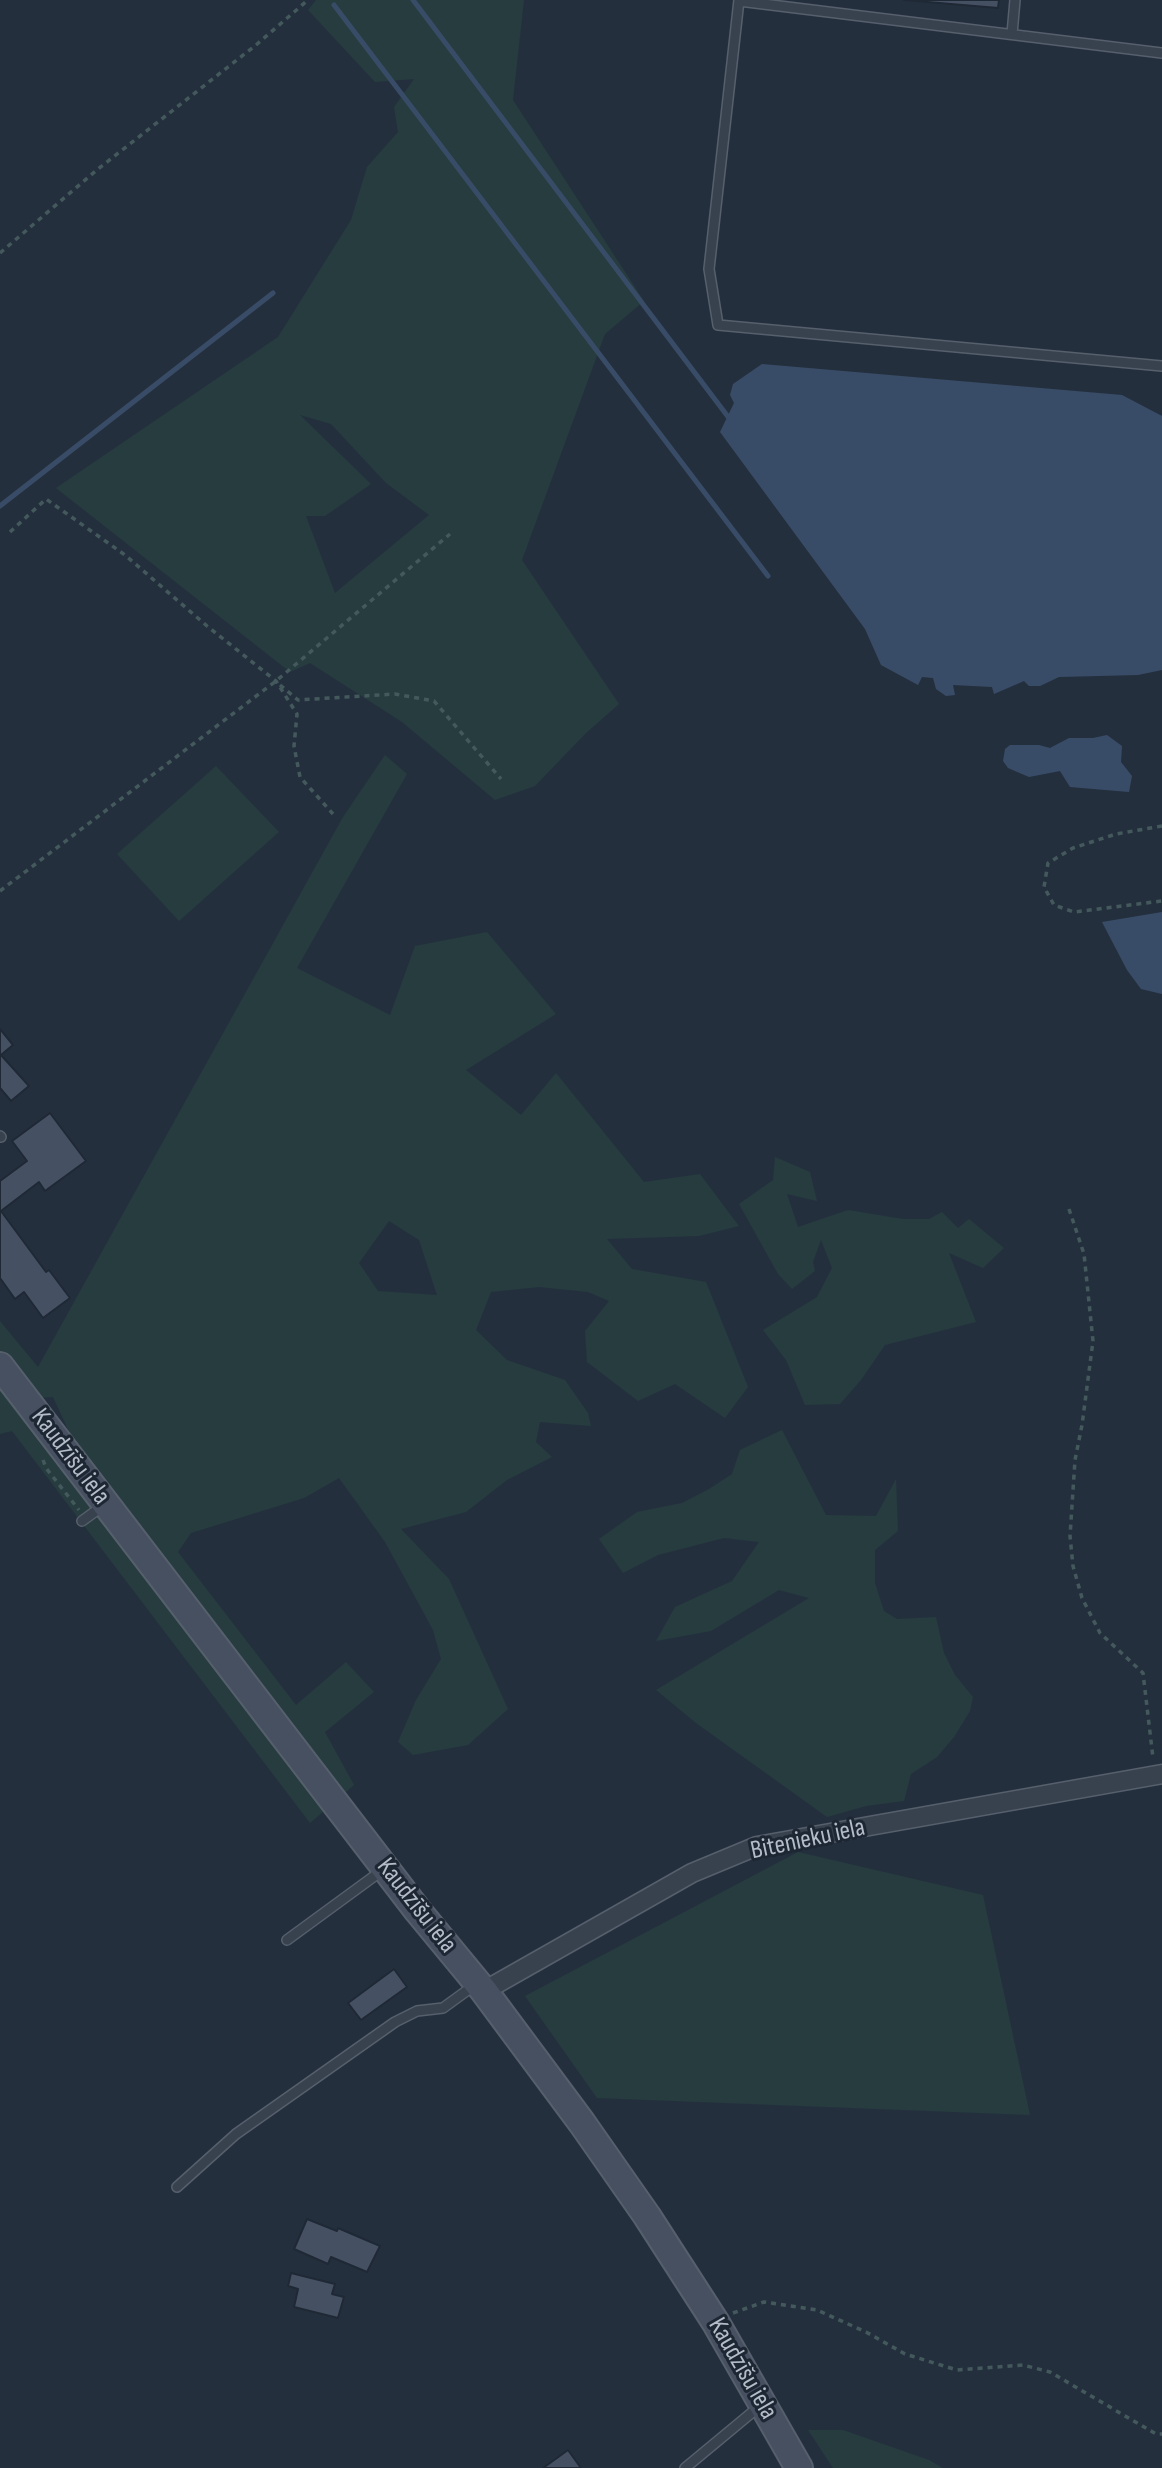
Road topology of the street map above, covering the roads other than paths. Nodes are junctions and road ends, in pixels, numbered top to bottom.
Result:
1 (739, 0) edge
2 (1015, 0) edge
3 (1012, 34) junction
4 (1162, 53) edge
5 (1162, 366) edge
6 (0, 1366) edge
7 (106, 1504) junction
8 (82, 1521) dead end
9 (1158, 1775) edge
10 (385, 1868) junction
11 (287, 1940) dead end
12 (481, 1987) junction
13 (177, 2188) dead end
14 (762, 2404) junction
15 (685, 2468) edge
16 (799, 2468) edge

1 - 3 lane
1 - 5 lane
2 - 3 lane
3 - 4 lane
6 - 7 street, Kaudzīšu iela
7 - 8 lane
7 - 10 street, Kaudzīšu iela
9 - 12 street, Bitenieku iela
10 - 11 lane
10 - 12 street, Kaudzīšu iela
12 - 13 lane
12 - 14 street, Kaudzīšu iela
14 - 15 lane
14 - 16 street, Kaudzīšu iela

